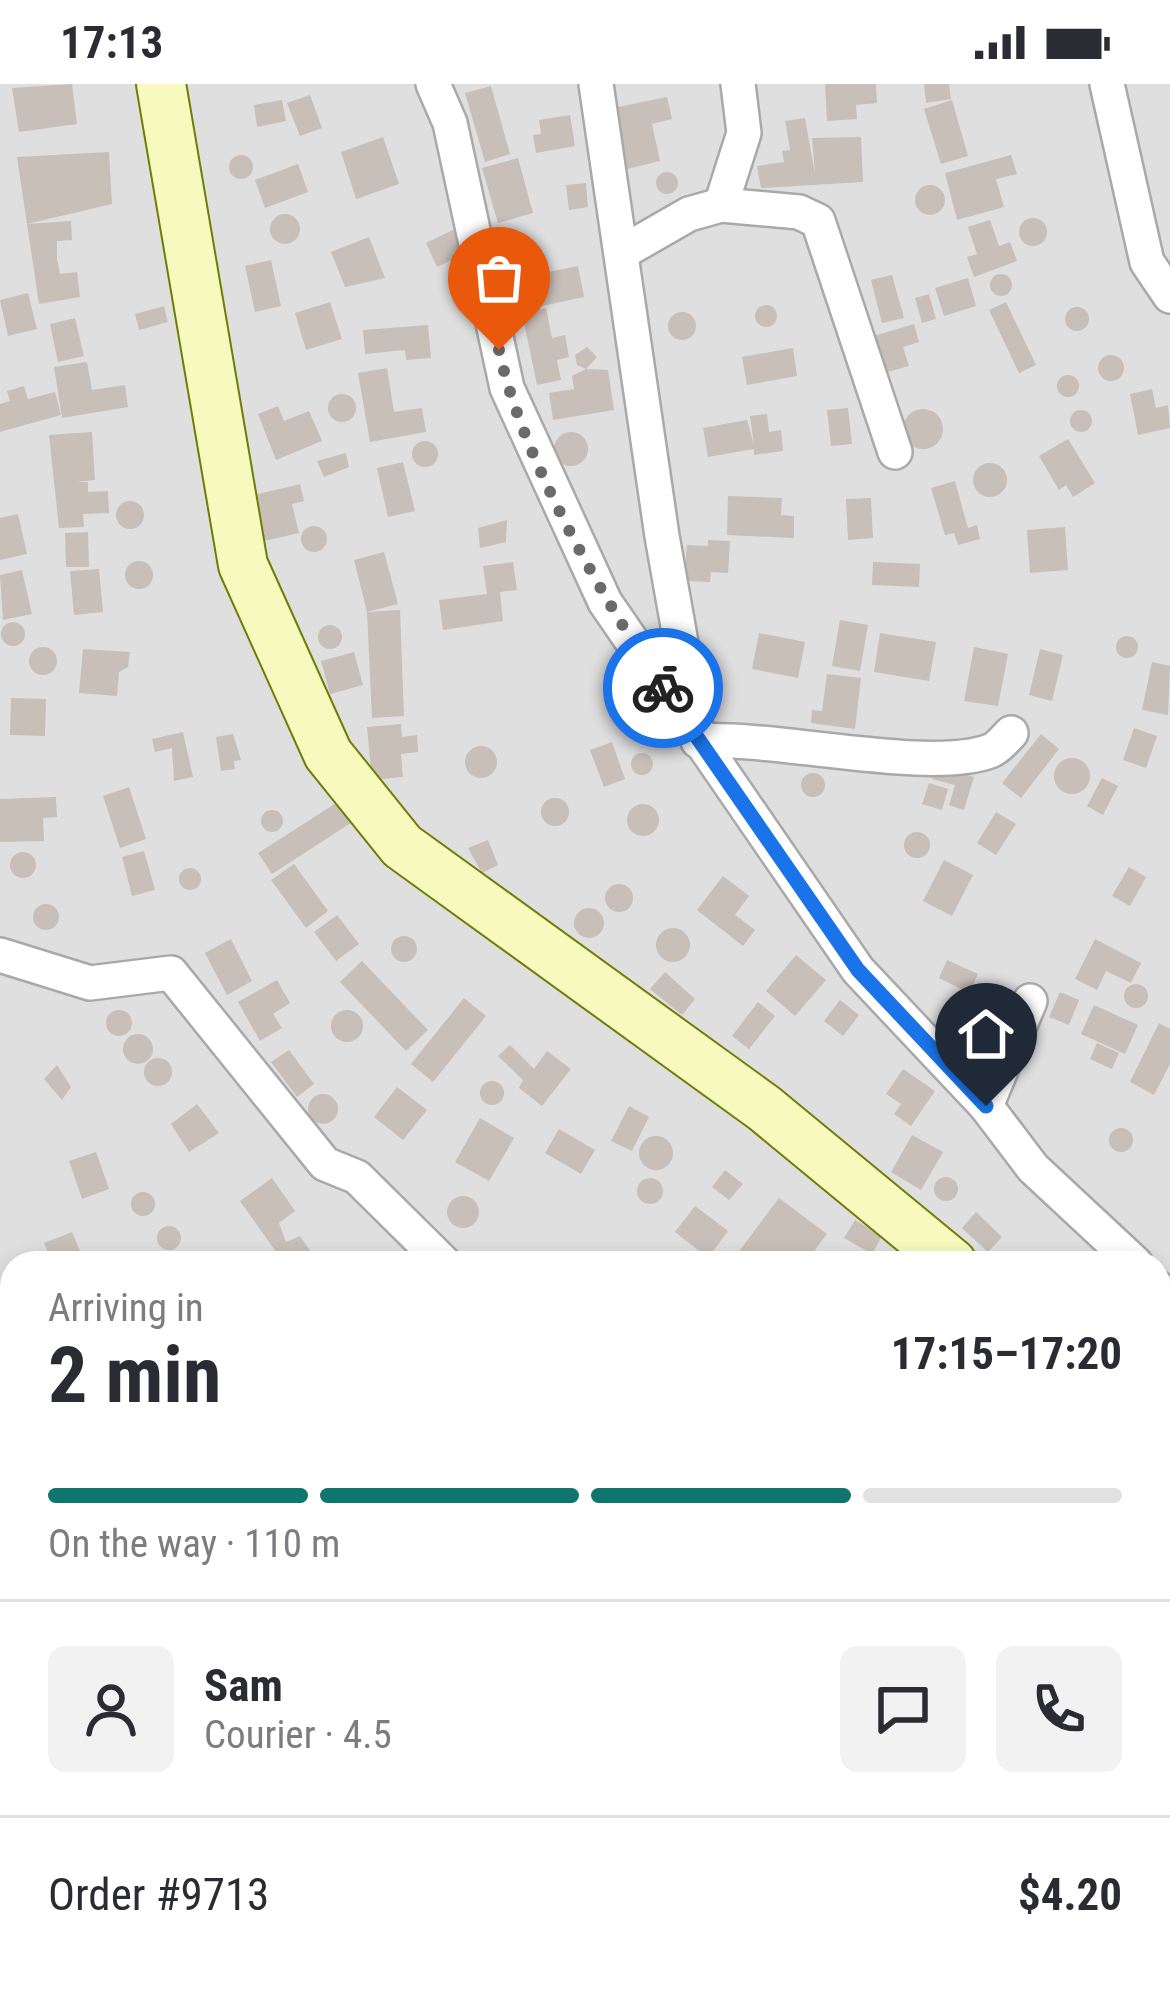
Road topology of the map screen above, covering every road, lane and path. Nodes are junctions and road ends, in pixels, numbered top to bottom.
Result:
1 (161, 84) edge
2 (433, 84) edge
3 (596, 84) edge
4 (738, 84) edge
5 (1107, 84) edge
6 (722, 205) junction
7 (621, 253) junction
8 (1170, 296) edge
9 (895, 452) dead end
10 (1011, 733) dead end
11 (698, 741) junction
12 (0, 955) edge
13 (1030, 1001) dead end
14 (986, 1106) junction
15 (432, 1251) edge
16 (937, 1251) edge
17 (1122, 1251) edge

1 - 16 street
2 - 11 street
3 - 7 street
4 - 6 street
5 - 8 street
6 - 7 street
6 - 9 street
7 - 11 street
10 - 11 street
11 - 14 street
12 - 15 street
13 - 14 street
14 - 17 street

